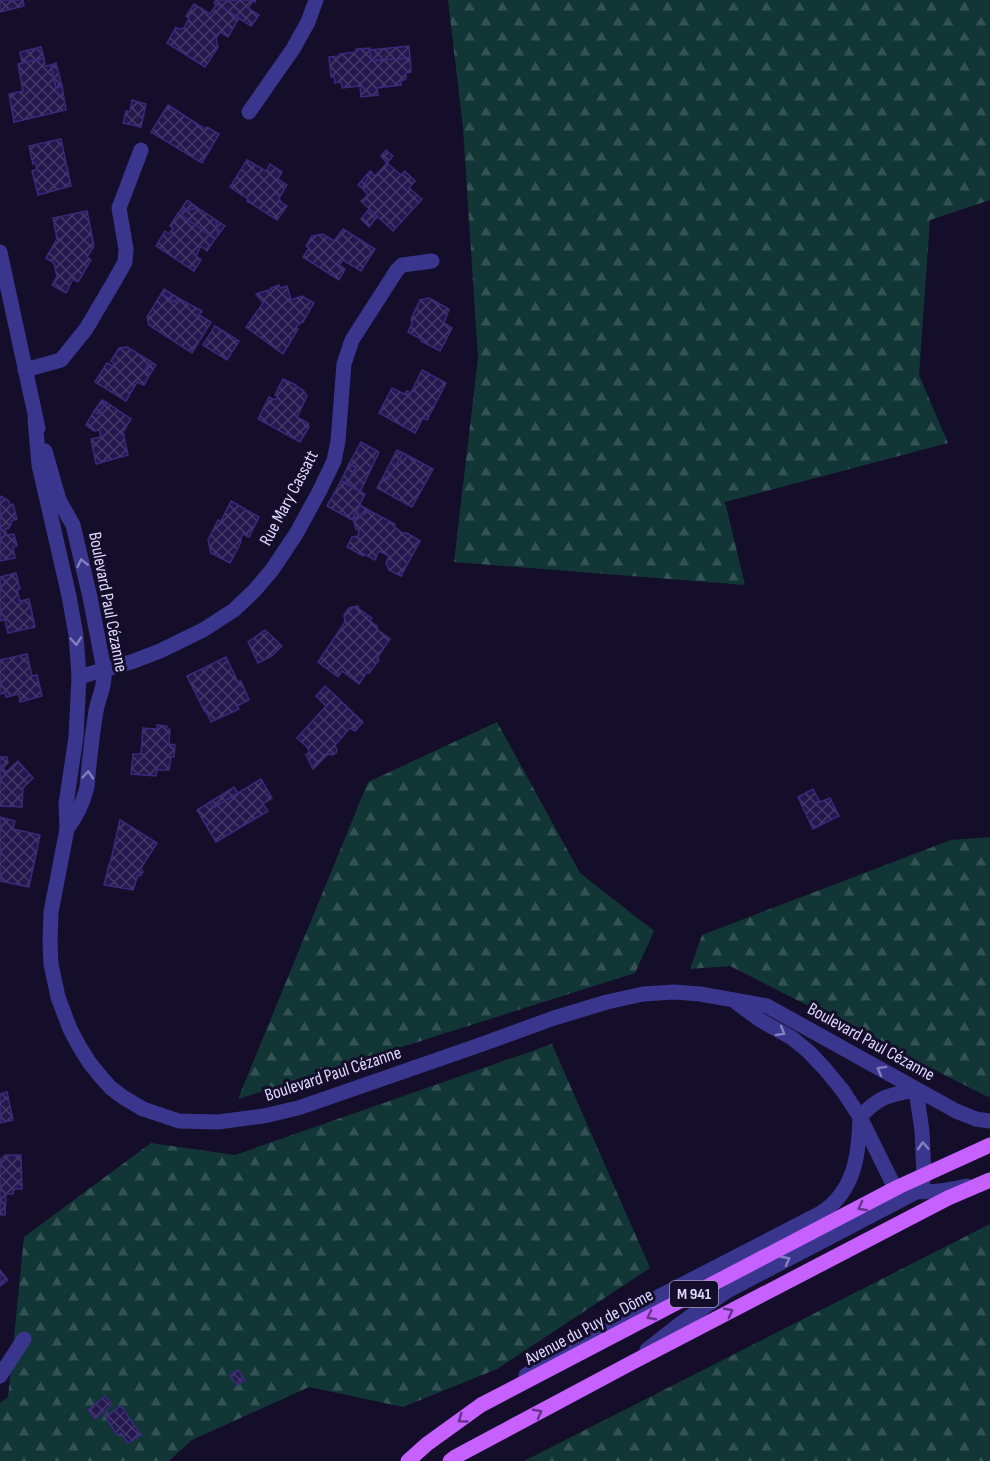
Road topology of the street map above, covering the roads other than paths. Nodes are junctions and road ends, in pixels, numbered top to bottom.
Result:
1 (316, 0) edge
2 (249, 112) dead end
3 (141, 150) dead end
4 (0, 252) edge
5 (432, 261) dead end
6 (3, 277) edge
7 (25, 370) junction
8 (35, 419) junction
9 (104, 670) junction
10 (79, 677) junction
11 (67, 829) junction
12 (732, 999) junction
13 (916, 1090) junction
14 (860, 1117) junction
15 (990, 1121) edge
16 (990, 1145) edge
17 (924, 1176) junction
18 (987, 1181) edge
19 (896, 1186) junction
20 (918, 1191) junction
21 (24, 1339) dead end
22 (633, 1362) junction
23 (0, 1376) edge
24 (481, 1405) junction
25 (408, 1461) edge
26 (450, 1461) edge

1 - 2 street
3 - 7 street
4 - 6 street, Boulevard Paul Cézanne
5 - 9 street, Rue Mary Cassatt
6 - 7 street, Boulevard Paul Cézanne
7 - 8 street, Boulevard Paul Cézanne
9 -> 8 street, Boulevard Paul Cézanne
8 -> 10 street, Boulevard Paul Cézanne
9 - 10 street, Rue Mary Cassatt
11 -> 9 street, Boulevard Paul Cézanne
10 - 11 street, Boulevard Paul Cézanne
11 - 12 street, Boulevard Paul Cézanne
13 -> 12 street, Boulevard Paul Cézanne
12 -> 14 street, Boulevard Paul Cézanne
13 - 14 street
13 - 15 street, Boulevard Paul Cézanne
17 -> 13 street
14 - 19 street, Boulevard Paul Cézanne
14 - 24 street
16 - 17 main road, Avenue du Puy de Dôme / M 941
17 - 19 main road, Avenue du Puy de Dôme / M 941
17 - 20 street
18 - 20 street
22 -> 18 main road, M 941
19 - 20 street
19 -> 24 main road, Avenue du Puy de Dôme / M 941
22 -> 20 street
21 - 23 street
26 -> 22 main road, M 941
24 -> 25 main road, Avenue du Puy de Dôme / M 941

